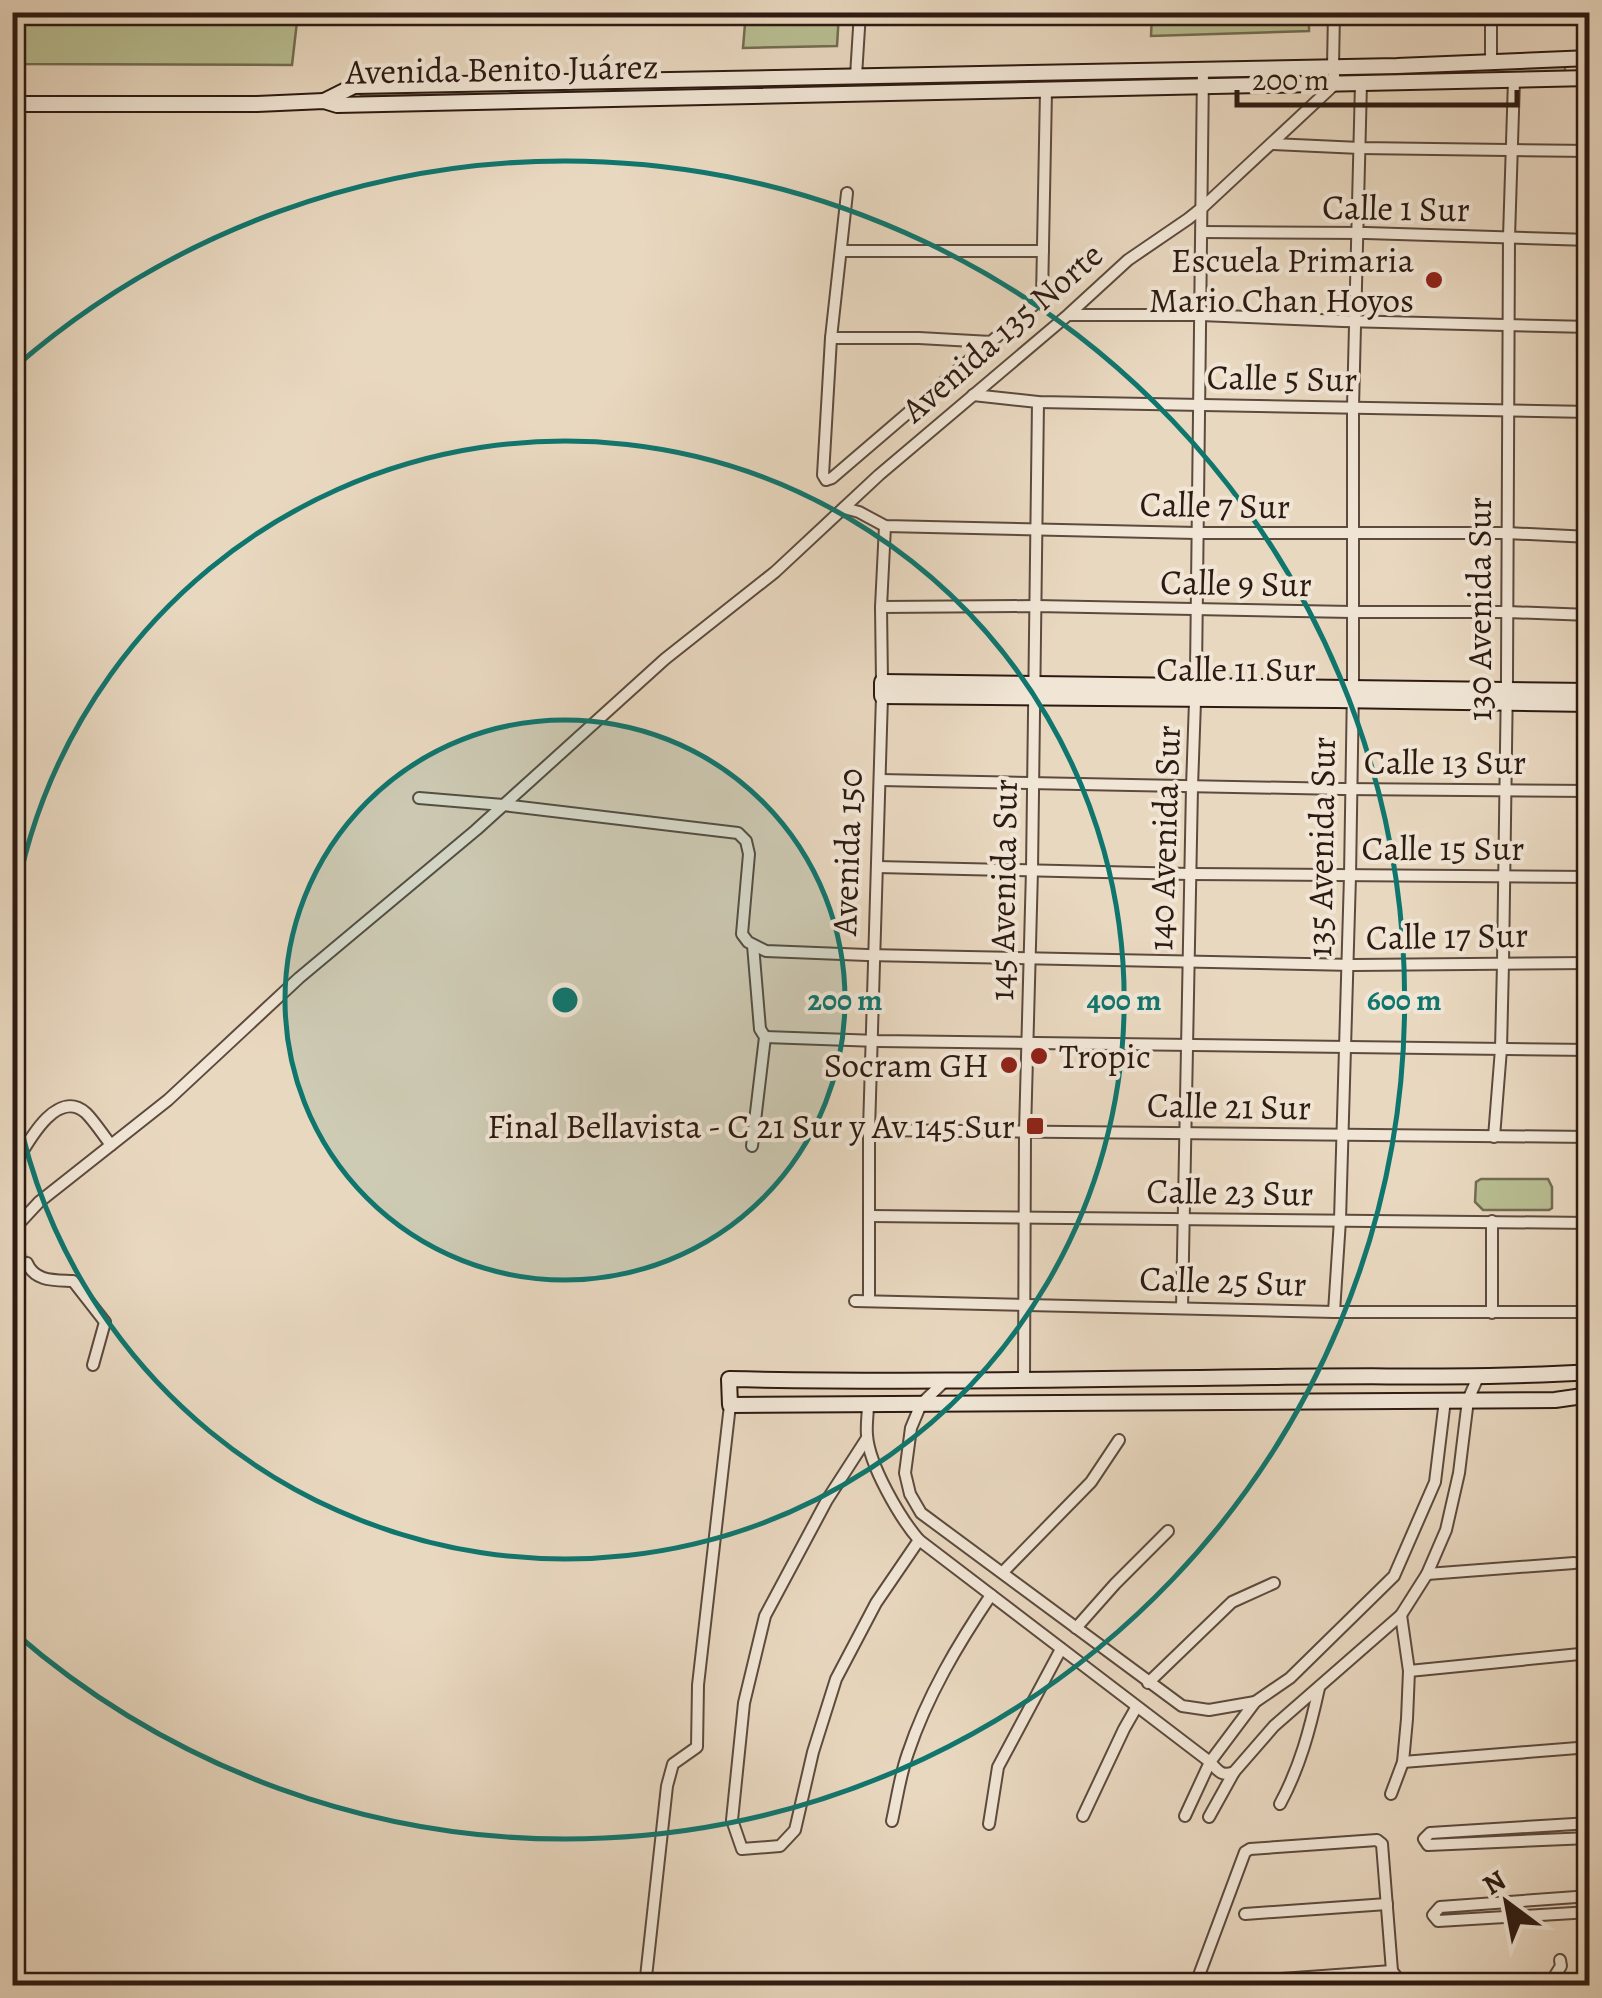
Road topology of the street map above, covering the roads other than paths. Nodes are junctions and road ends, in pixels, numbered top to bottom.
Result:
1 (860, 12) edge
2 (1334, 12) edge
3 (1491, 12) edge
4 (1582, 58) edge
5 (1490, 62) junction
6 (1333, 66) junction
7 (1204, 69) junction
8 (856, 76) junction
9 (1581, 78) edge
10 (1514, 80) junction
11 (1361, 83) junction
12 (1336, 84) junction
13 (1203, 86) junction
14 (1046, 91) junction
15 (324, 101) junction
16 (12, 104) edge
17 (1274, 144) junction
18 (1360, 148) junction
19 (1513, 148) junction
20 (1590, 151) edge
21 (847, 193) dead end
22 (1203, 207) junction
23 (1202, 232) junction
24 (1357, 234) junction
25 (1509, 237) junction
26 (1590, 240) edge
27 (841, 251) junction
28 (1043, 252) junction
29 (1068, 315) junction
30 (1201, 316) junction
31 (1355, 322) junction
32 (1508, 324) junction
33 (1590, 327) edge
34 (830, 338) junction
35 (992, 342) junction
36 (973, 394) junction
37 (1038, 402) junction
38 (1199, 404) junction
39 (1353, 407) junction
40 (1507, 409) junction
41 (1590, 412) edge
42 (844, 508) junction
43 (885, 526) junction
44 (1035, 528) junction
45 (1196, 533) junction
46 (1507, 533) junction
47 (1352, 534) junction
48 (1590, 537) edge
49 (1036, 606) junction
50 (881, 607) junction
51 (1197, 610) junction
52 (1352, 612) junction
53 (1506, 612) junction
54 (1590, 615) edge
55 (882, 689) junction
56 (1035, 690) junction
57 (1590, 691) edge
58 (1196, 693) junction
59 (1353, 694) junction
60 (1506, 695) junction
61 (1590, 704) edge
62 (880, 780) junction
63 (1033, 784) junction
64 (1192, 786) junction
65 (1505, 788) junction
66 (1351, 789) junction
67 (1590, 791) edge
68 (419, 798) dead end
69 (503, 805) junction
70 (877, 866) junction
71 (1032, 870) junction
72 (1190, 874) junction
73 (1350, 876) junction
74 (1504, 876) junction
75 (1590, 877) edge
76 (753, 945) junction
77 (873, 955) junction
78 (1030, 958) junction
79 (1188, 960) junction
80 (1590, 962) edge
81 (1503, 963) junction
82 (1346, 964) junction
83 (765, 1037) junction
84 (872, 1041) junction
85 (1027, 1042) junction
86 (1186, 1044) junction
87 (1344, 1047) junction
88 (1501, 1049) junction
89 (1590, 1050) edge
90 (869, 1130) junction
91 (1025, 1132) junction
92 (1185, 1133) junction
93 (1342, 1135) junction
94 (1494, 1137) junction
95 (1590, 1137) edge
96 (111, 1145) junction
97 (752, 1146) dead end
98 (12, 1169) edge
99 (870, 1216) junction
100 (1026, 1216) junction
101 (1182, 1219) junction
102 (1340, 1220) junction
103 (1492, 1222) junction
104 (1590, 1222) edge
105 (12, 1231) edge
106 (26, 1262) tunnel mouth
107 (855, 1301) dead end
108 (869, 1301) junction
109 (1024, 1304) junction
110 (1182, 1308) junction
111 (1334, 1312) junction
112 (1590, 1312) edge
113 (1492, 1313) junction
114 (93, 1365) dead end
115 (1590, 1372) edge
116 (1478, 1376) junction
117 (1220, 1377) junction
118 (946, 1380) junction
119 (1024, 1380) junction
120 (1590, 1394) edge
121 (1445, 1400) junction
122 (1468, 1400) junction
123 (1229, 1402) junction
124 (868, 1404) junction
125 (920, 1404) junction
126 (730, 1405) junction
127 (867, 1438) junction
128 (1118, 1440) dead end
129 (1168, 1531) dead end
130 (920, 1540) junction
131 (1574, 1564) dead end
132 (1003, 1572) junction
133 (1427, 1574) junction
134 (1274, 1582) dead end
135 (992, 1595) junction
136 (1400, 1614) junction
137 (1076, 1628) junction
138 (1061, 1649) junction
139 (1590, 1653) edge
140 (1409, 1671) junction
141 (1148, 1683) junction
142 (1319, 1688) junction
143 (1255, 1702) junction
144 (1136, 1708) junction
145 (1590, 1747) edge
146 (1210, 1762) junction
147 (1404, 1762) junction
148 (1234, 1772) junction
149 (1391, 1794) dead end
150 (1280, 1804) dead end
151 (1082, 1816) dead end
152 (1185, 1816) dead end
153 (1209, 1817) dead end
154 (892, 1821) dead end
155 (1590, 1823) edge
156 (989, 1824) dead end
157 (1590, 1838) edge
158 (1590, 1896) edge
159 (1386, 1904) junction
160 (1590, 1912) edge
161 (1245, 1914) dead end
162 (1560, 1960) dead end
163 (1392, 1971) junction
164 (1267, 1983) edge
165 (1550, 1984) edge
166 (1195, 1985) edge
167 (644, 1986) edge
168 (1404, 1986) edge
169 (1501, 1986) edge

1 - 8 street
2 - 6 street
3 - 5 street
4 - 5 main road, Avenida Benito Juárez
4 - 9 main road
5 - 6 main road, Avenida Benito Juárez
6 - 7 main road, Avenida Benito Juárez
6 - 12 street
7 - 8 main road, Avenida Benito Juárez
7 - 13 street, 140 Avenida Sur
8 - 15 main road, Avenida Benito Juárez
9 - 10 main road, Avenida Benito Juárez
10 - 11 main road, Avenida Benito Juárez
10 - 19 street, 130 Avenida Sur
11 - 12 main road, Avenida Benito Juárez
11 - 18 street, 135 Avenida Sur
12 - 13 main road, Avenida Benito Juárez
12 - 17 street, Avenida 135 Norte
13 - 14 main road, Avenida Benito Juárez
13 - 22 street, 140 Avenida Sur
14 - 15 main road, Avenida Benito Juárez
14 - 28 street
15 - 16 main road
17 - 18 street
17 - 22 street, Avenida 135 Norte
18 - 19 street
18 - 24 street, 135 Avenida Sur
19 - 20 street
19 - 25 street, 130 Avenida Sur
21 - 27 street
22 - 23 street, 140 Avenida Sur
22 - 29 street, Avenida 135 Norte
23 - 24 street, Calle 1 Sur
23 - 30 street, 140 Avenida Sur
24 - 25 street, Calle 1 Sur
24 - 31 street, 135 Avenida Sur
25 - 26 street, Calle 1 Sur
25 - 32 street, 130 Avenida Sur
27 - 28 street
27 - 34 street
28 - 35 street
29 - 30 street
29 - 36 street, Avenida 135 Norte
30 - 31 street
30 - 38 street, 140 Avenida Sur
31 - 32 street
31 - 39 street, 135 Avenida Sur
32 - 33 street
32 - 40 street, 130 Avenida Sur
34 - 35 street
34 - 35 street
36 - 37 street, Calle 5 Sur
36 - 42 street, Avenida 135 Norte
37 - 38 street, Calle 5 Sur
37 - 44 street, 145 Avenida Sur
38 - 39 street, Calle 5 Sur
38 - 45 street, 140 Avenida Sur
39 - 40 street, Calle 5 Sur
39 - 47 street, 135 Avenida Sur
40 - 41 street, Calle 5 Sur
40 - 46 street, 130 Avenida Sur
42 - 43 street, Calle 7 Sur
42 - 69 street, Avenida 135 Norte
43 - 44 street, Calle 7 Sur
43 - 50 street, Avenida 150
44 - 45 street, Calle 7 Sur
44 - 49 street, 145 Avenida Sur
45 - 47 street, Calle 7 Sur
45 - 51 street, 140 Avenida Sur
46 - 47 street, Calle 7 Sur
46 - 48 street, Calle 7 Sur
46 - 53 street, 130 Avenida Sur
47 - 52 street, 135 Avenida Sur
49 - 50 street, Calle 9 Sur
49 - 51 street, Calle 9 Sur
49 - 56 street, 145 Avenida Sur
50 - 55 street, Avenida 150
51 - 52 street, Calle 9 Sur
51 - 58 street, 140 Avenida Sur
52 - 53 street, Calle 9 Sur
52 - 59 street, 135 Avenida Sur
53 - 54 street, Calle 9 Sur
53 - 60 street, 130 Avenida Sur
55 - 56 main road, Calle 11 Sur
55 - 62 street, Avenida 150
56 - 58 main road, Calle 11 Sur
56 - 63 street, 145 Avenida Sur
57 - 60 main road, Calle 11 Sur
58 - 59 main road, Calle 11 Sur
58 - 64 street, 140 Avenida Sur
59 - 60 main road, Calle 11 Sur
59 - 66 street, 135 Avenida Sur
60 - 61 main road, Calle 11 Sur
60 - 65 street, 130 Avenida Sur
62 - 63 street, Calle 13 Sur
62 - 70 street, Avenida 150
63 - 64 street, Calle 13 Sur
63 - 71 street, 145 Avenida Sur
64 - 66 street, Calle 13 Sur
64 - 72 street, 140 Avenida Sur
65 - 66 street, Calle 13 Sur
65 - 67 street, Calle 13 Sur
65 - 74 street, 130 Avenida Sur
66 - 73 street, 135 Avenida Sur
68 - 69 street
69 - 76 street
69 - 96 street, Avenida 135 Norte
70 - 71 street, Calle 15 Sur
70 - 77 street, Avenida 150
71 - 72 street, Calle 15 Sur
71 - 78 street, 145 Avenida Sur
72 - 73 street, Calle 15 Sur
72 - 79 street, 140 Avenida Sur
73 - 74 street, Calle 15 Sur
73 - 82 street, 135 Avenida Sur
74 - 75 street, Calle 15 Sur
74 - 81 street, 130 Avenida Sur
76 - 77 street, Calle 17 Sur
76 - 83 street
77 - 78 street, Calle 17 Sur
77 - 84 street, Avenida 150
78 - 79 street, Calle 17 Sur
78 - 85 street, 145 Avenida Sur
79 - 82 street, Calle 17 Sur
79 - 86 street, 140 Avenida Sur
80 - 81 street, Calle 17 Sur
81 - 82 street, Calle 17 Sur
81 - 88 street, 130 Avenida Sur
82 - 87 street, 135 Avenida Sur
83 - 84 street
83 - 97 street
84 - 85 street
84 - 90 street, Avenida 150
85 - 86 street
85 - 91 street, 145 Avenida Sur
86 - 87 street
86 - 92 street, 140 Avenida Sur
87 - 88 street
87 - 93 street, 135 Avenida Sur
88 - 89 street
88 - 94 street, 130 Avenida Sur
90 - 91 street, Calle 21 Sur
90 - 99 street, Avenida 150
91 - 92 street, Calle 21 Sur
91 - 100 street, 145 Avenida Sur
92 - 93 street, Calle 21 Sur
92 - 101 street, 140 Avenida Sur
93 - 94 street, Calle 21 Sur
93 - 102 street, 135 Avenida Sur
94 - 95 street, Calle 21 Sur
96 - 98 street
96 - 105 street, Avenida 135 Norte
99 - 100 street, Calle 23 Sur
99 - 108 street, Avenida 150
100 - 101 street, Calle 23 Sur
100 - 109 street, 145 Avenida Sur
101 - 102 street, Calle 23 Sur
101 - 110 street, 140 Avenida Sur
102 - 103 street, Calle 23 Sur
102 - 111 street, 135 Avenida Sur
103 - 104 street, Calle 23 Sur
103 - 113 street
106 - 114 street
107 - 108 street, Calle 25 Sur
108 - 109 street, Calle 25 Sur
109 - 110 street, Calle 25 Sur
109 - 119 street, 145 Avenida Sur
110 - 111 street, Calle 25 Sur
111 - 113 street, Calle 25 Sur
112 - 113 street, Calle 25 Sur
115 - 116 main road
116 - 117 main road
116 - 122 street
117 - 119 main road
117 - 123 main road
118 - 119 main road
118 - 125 street
118 - 126 main road
120 - 122 main road
121 - 122 main road
121 - 123 main road
121 - 143 street
122 - 133 street
123 - 125 main road
124 - 125 main road
124 - 126 main road
124 - 127 street
125 - 132 street
126 - 167 street
127 - 130 street
127 - 130 street
128 - 132 street
129 - 137 street
130 - 135 street
131 - 133 street
132 - 137 street
133 - 136 street
134 - 141 street
135 - 138 street
135 - 154 street
136 - 140 street
136 - 142 street
137 - 141 street
138 - 144 street
138 - 156 street
139 - 140 street
140 - 147 street
141 - 143 street
142 - 148 street
142 - 150 street
143 - 146 street
144 - 146 street
144 - 151 street
145 - 147 street
146 - 148 street
146 - 152 street
147 - 149 street
148 - 153 street
155 - 157 street
158 - 160 street
159 - 161 street
159 - 163 street
159 - 166 street
162 - 165 street
163 - 164 street
163 - 168 street
164 - 166 street
165 - 169 street

